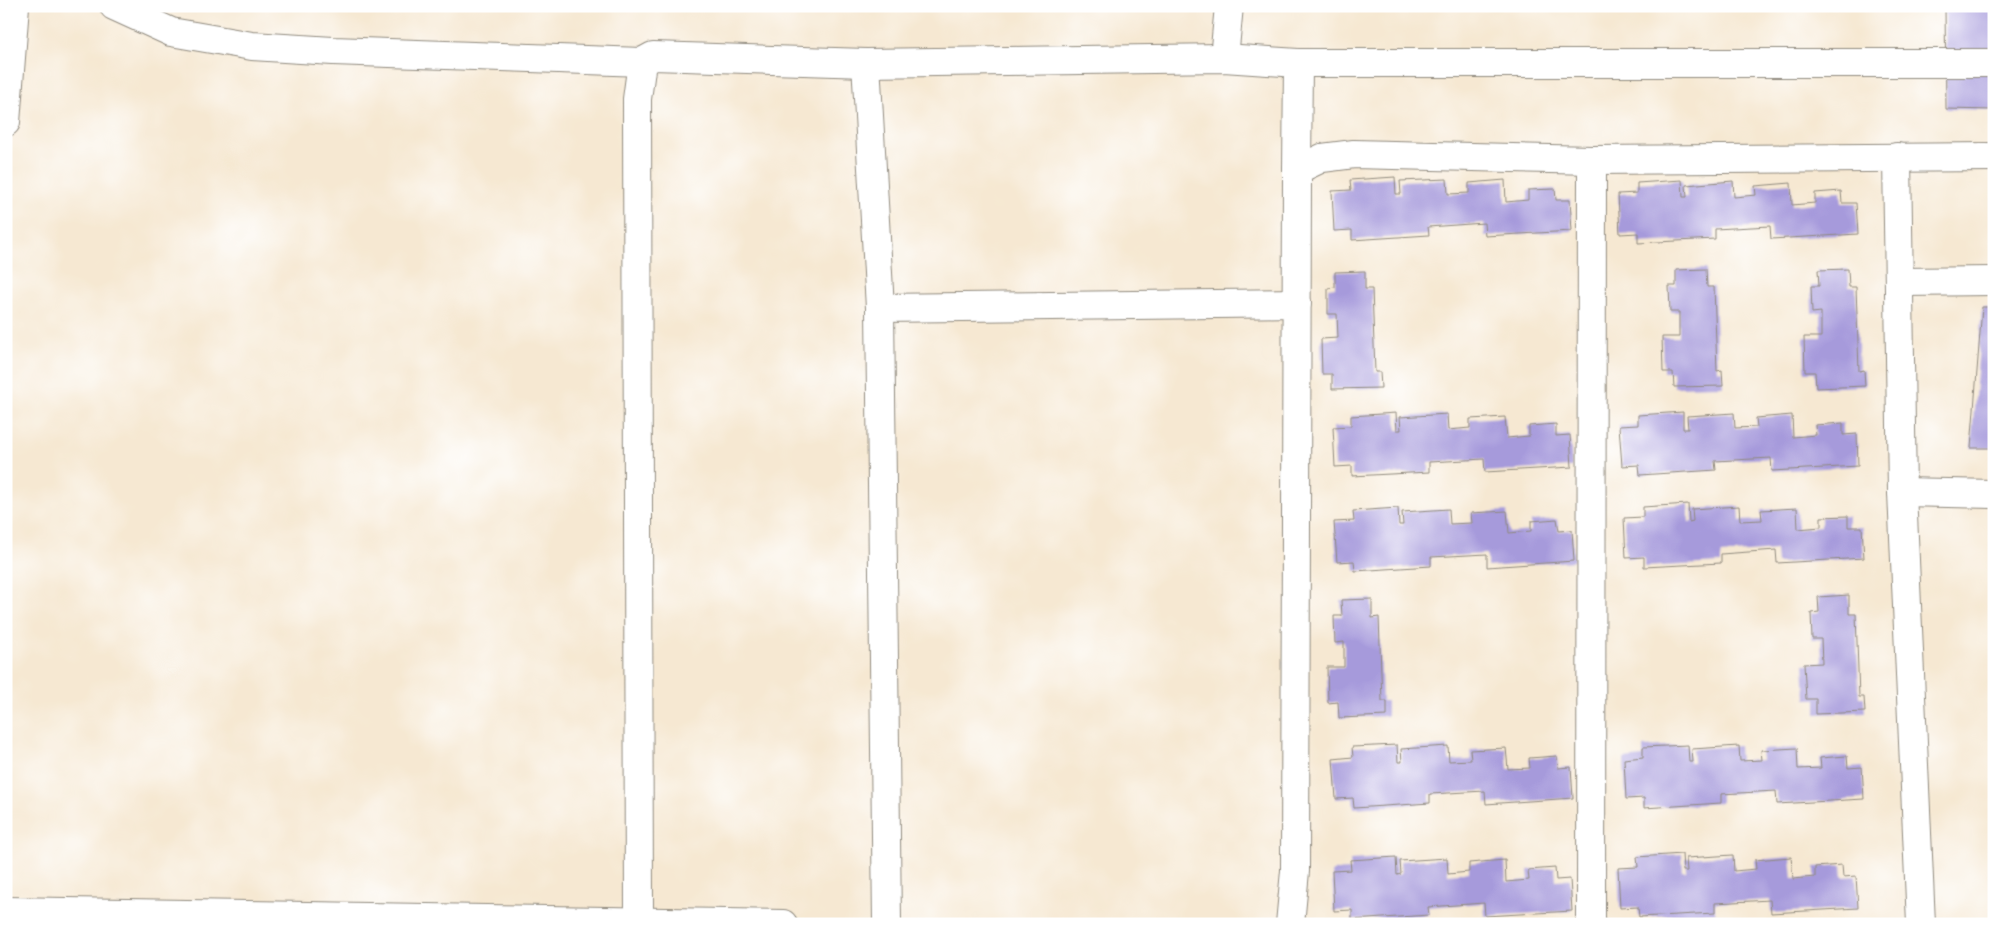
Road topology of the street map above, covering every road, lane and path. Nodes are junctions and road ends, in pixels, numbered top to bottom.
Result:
1 (15, 6) edge
2 (114, 6) edge
3 (1229, 6) edge
4 (1224, 58) junction
5 (642, 62) junction
6 (1298, 62) junction
7 (866, 63) junction
8 (1994, 63) edge
9 (6, 122) edge
10 (1897, 157) junction
11 (1994, 157) edge
12 (1592, 160) junction
13 (1297, 170) junction
14 (1994, 281) edge
15 (1900, 282) junction
16 (1297, 302) junction
17 (880, 308) junction
18 (1902, 492) junction
19 (1994, 494) edge
20 (6, 911) edge
21 (639, 922) edge
22 (783, 924) edge
23 (887, 924) edge
24 (1290, 924) edge
25 (1591, 924) edge
26 (1921, 924) edge

1 - 9 street
2 - 5 street
3 - 4 street
4 - 6 street
4 - 7 street
5 - 7 street
5 - 21 street
6 - 8 street
6 - 13 street
7 - 17 street
10 - 11 street
10 - 12 street
10 - 15 street
12 - 13 street
12 - 25 street
13 - 16 street
14 - 15 street
15 - 18 street
16 - 17 street
16 - 24 street
17 - 23 street
18 - 19 street
18 - 26 street
20 - 21 street
21 - 22 street

